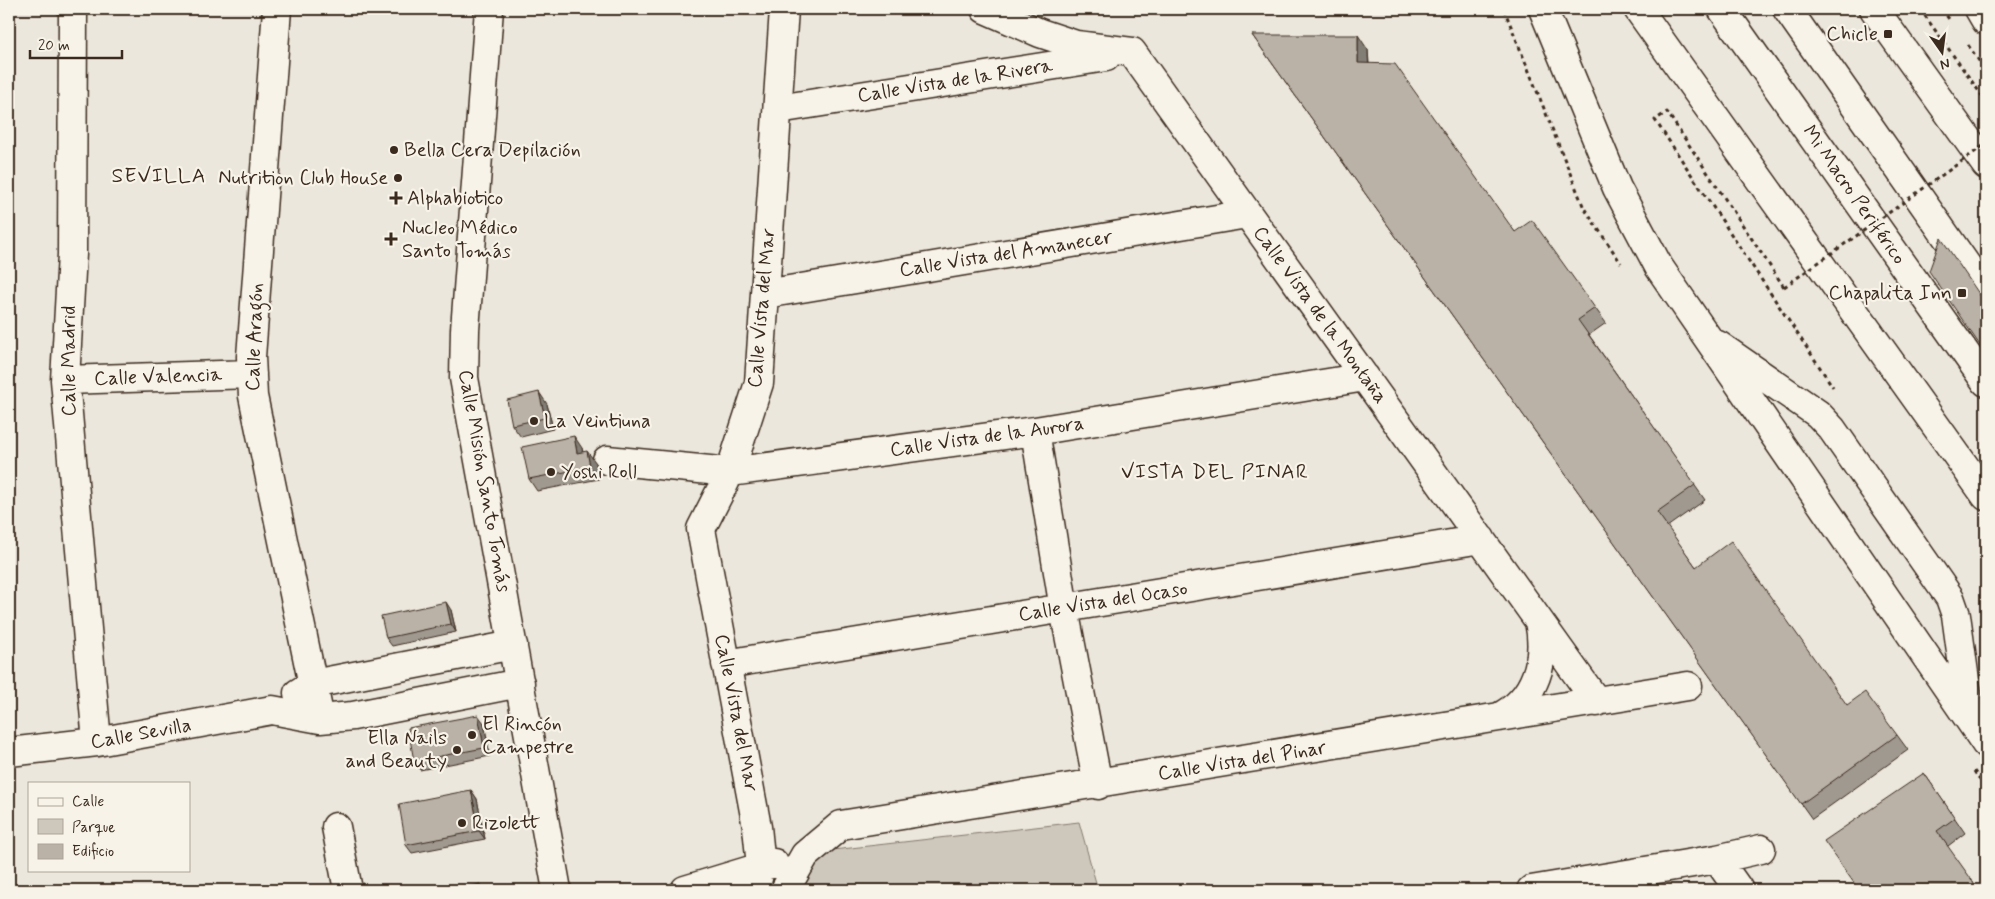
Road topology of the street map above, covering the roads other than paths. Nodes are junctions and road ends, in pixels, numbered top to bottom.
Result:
1 (73, 9) edge
2 (277, 9) edge
3 (489, 9) edge
4 (784, 9) edge
5 (986, 9) edge
6 (1543, 9) edge
7 (1638, 9) edge
8 (1722, 9) edge
9 (1787, 9) edge
10 (1874, 9) edge
11 (1979, 9) edge
12 (1986, 21) edge
13 (1132, 52) junction
14 (778, 109) junction
15 (1986, 165) edge
16 (1247, 214) junction
17 (1986, 293) edge
18 (765, 294) junction
19 (1704, 336) junction
20 (252, 374) junction
21 (1364, 377) junction
22 (65, 380) junction
23 (1986, 382) edge
24 (1035, 431) junction
25 (607, 460) dead end
26 (730, 472) junction
27 (1986, 496) edge
28 (1481, 539) junction
29 (1064, 609) junction
30 (1539, 621) junction
31 (512, 645) junction
32 (726, 664) junction
33 (520, 683) junction
34 (313, 684) junction
35 (1688, 686) dead end
36 (1597, 702) junction
37 (272, 710) junction
38 (1495, 719) junction
39 (320, 720) junction
40 (1970, 722) junction
41 (97, 742) junction
42 (1986, 744) edge
43 (9, 752) edge
44 (1098, 785) junction
45 (336, 827) dead end
46 (1761, 849) dead end
47 (805, 854) junction
48 (1717, 859) junction
49 (758, 878) edge
50 (348, 890) edge
51 (557, 890) edge
52 (685, 890) edge
53 (785, 890) edge
54 (1531, 890) edge
55 (1738, 890) edge

1 - 22 main road, Calle Madrid
2 - 20 main road, Calle Aragón
3 - 31 main road, Calle Misión Santo Tomás
4 - 14 main road, Calle Vista del Mar
5 - 13 main road
6 - 19 main road
7 - 27 main road
8 - 23 main road, Mi Macro Periférico
9 - 17 main road
10 - 15 main road
11 - 12 main road
13 - 14 main road, Calle Vista de la Rivera
13 - 16 main road, Calle Vista de la Montaña
14 - 18 main road, Calle Vista del Mar
16 - 18 main road, Calle Vista del Amanecer
16 - 21 main road, Calle Vista de la Montaña
18 - 26 main road, Calle Vista del Mar
19 - 40 main road
19 - 40 main road
20 - 22 main road, Calle Valencia
20 - 34 main road, Calle Aragón
21 - 24 main road, Calle Vista de la Aurora
21 - 28 main road, Calle Vista de la Montaña
22 - 41 main road, Calle Madrid
24 - 26 main road, Calle Vista de la Aurora
24 - 29 main road
25 - 26 main road, Calle Vista de la Aurora
26 - 32 main road, Calle Vista del Mar
28 - 29 main road, Calle Vista del Ocaso
28 - 30 main road, Calle Vista de la Montaña
29 - 32 main road, Calle Vista del Ocaso
29 - 44 main road
30 - 36 main road, Calle Vista de la Montaña
30 - 38 main road
31 - 33 main road, Calle Misión Santo Tomás
31 - 34 main road, Calle Sevilla
32 - 49 main road, Calle Vista del Mar
33 - 39 main road, Calle Sevilla
33 - 51 main road, Calle Misión Santo Tomás
34 - 37 main road, Calle Sevilla
34 - 39 main road, Calle Aragón
35 - 36 main road, Calle Vista del Pinar
36 - 38 main road, Calle Vista del Pinar
37 - 39 main road, Calle Sevilla
37 - 41 main road, Calle Sevilla
38 - 44 main road, Calle Vista del Pinar
40 - 42 main road
41 - 43 main road, Calle Sevilla
44 - 47 main road, Calle Vista del Pinar
45 - 50 main road
46 - 48 main road
47 - 49 main road, Calle Vista del Pinar
47 - 53 main road, Calle Vista del Pinar
48 - 54 main road
48 - 55 main road
49 - 52 main road, Calle Vista del Pinar

